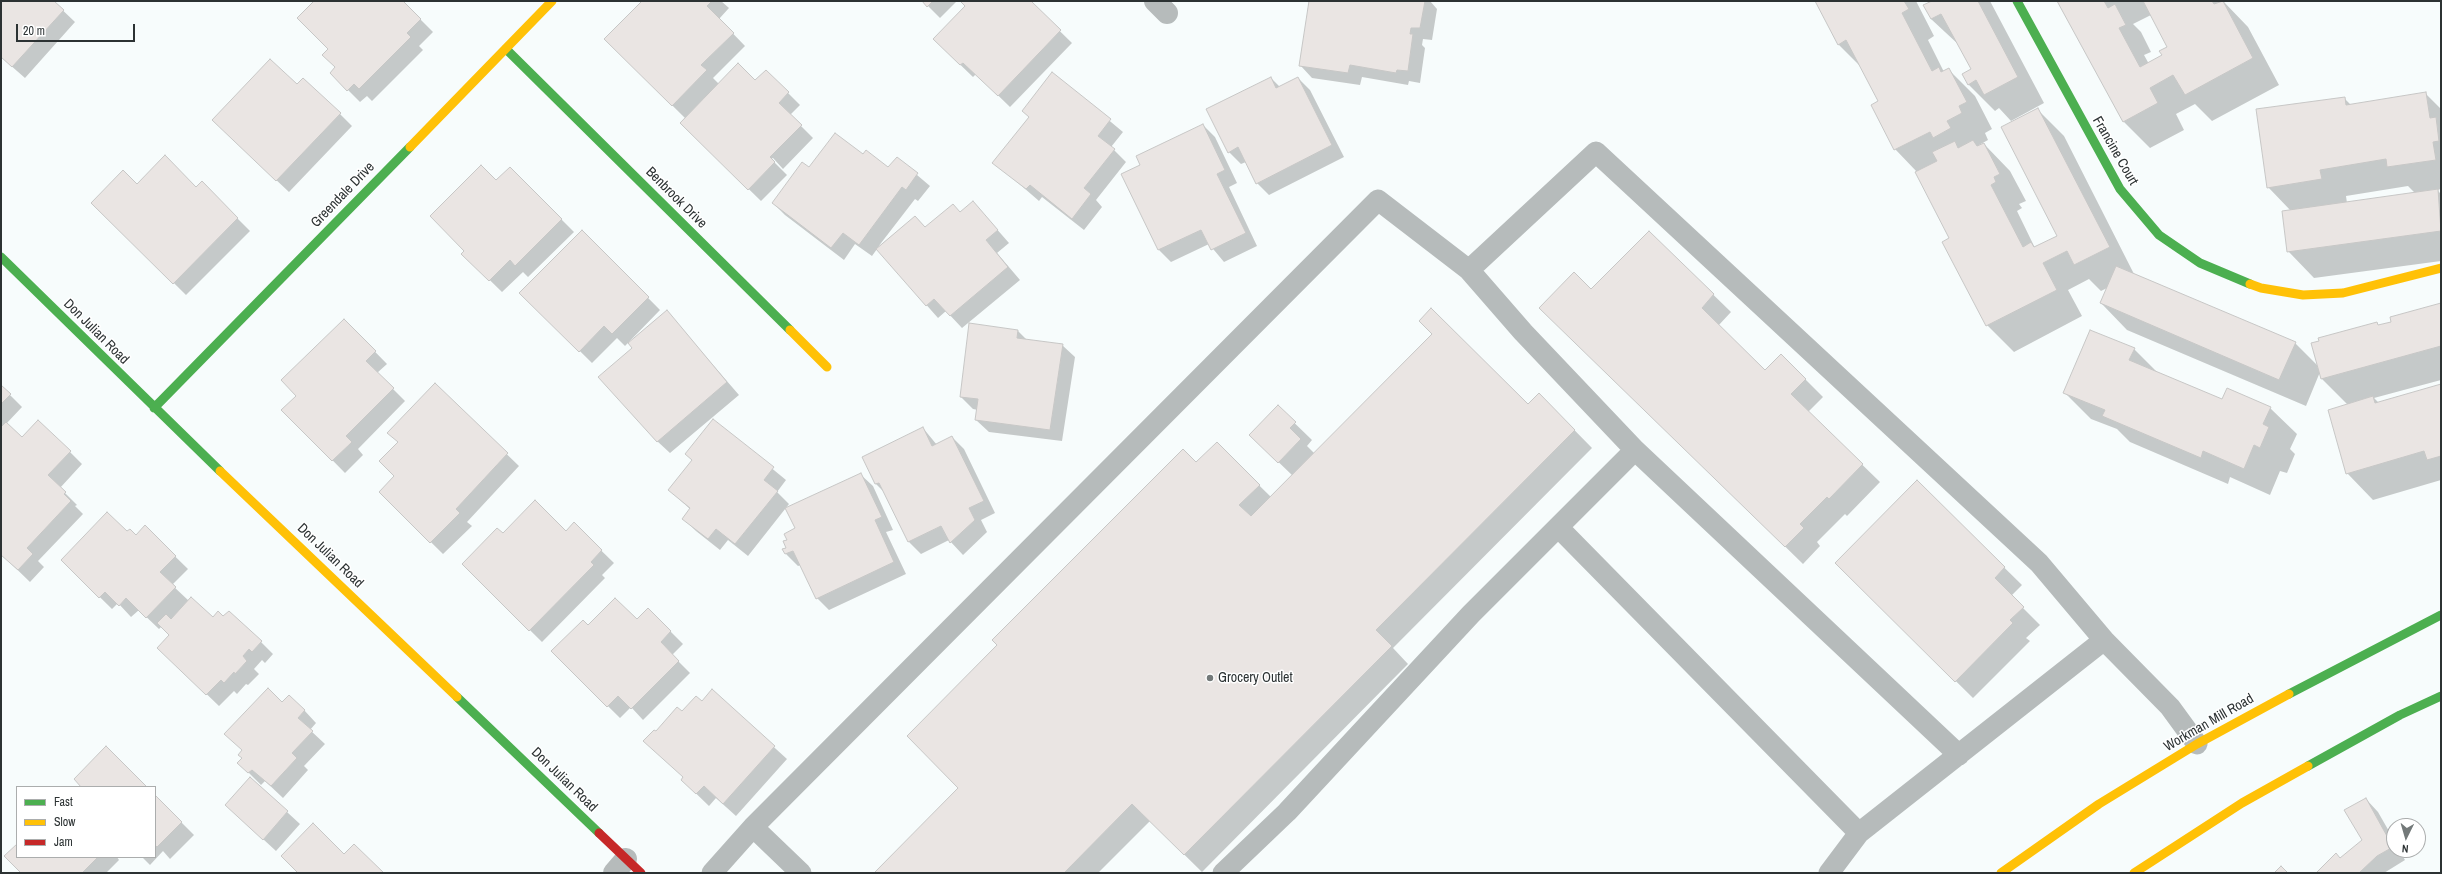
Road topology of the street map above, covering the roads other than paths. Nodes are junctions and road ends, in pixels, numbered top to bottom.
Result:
1 (552, 1) edge
2 (2017, 1) edge
3 (506, 49) junction
4 (1, 257) edge
5 (2441, 268) edge
6 (1469, 270) junction
7 (827, 367) dead end
8 (154, 408) junction
9 (1635, 450) junction
10 (1558, 527) junction
11 (2441, 615) edge
12 (2104, 640) junction
13 (2441, 696) edge
14 (2197, 744) junction
15 (1959, 755) junction
16 (753, 827) junction
17 (1860, 833) junction
18 (627, 868) edge
19 (712, 873) edge
20 (802, 873) edge
21 (1223, 873) edge
22 (1829, 873) edge
23 (2001, 873) edge
24 (2134, 873) edge

1 - 3 street, Greendale Drive
2 - 5 street, Francine Court
3 - 7 street, Benbrook Drive
3 - 8 street, Greendale Drive
4 - 8 street, Don Julian Road
6 - 9 lane
6 - 12 lane
6 - 16 lane
8 - 18 street, Don Julian Road
9 - 10 lane
9 - 15 lane
10 - 17 lane
10 - 21 lane
11 - 14 street, Workman Mill Road
12 - 14 lane
12 - 15 lane
13 - 24 street
14 - 23 street, Workman Mill Road
15 - 17 lane
16 - 19 lane
16 - 20 lane
17 - 22 lane

